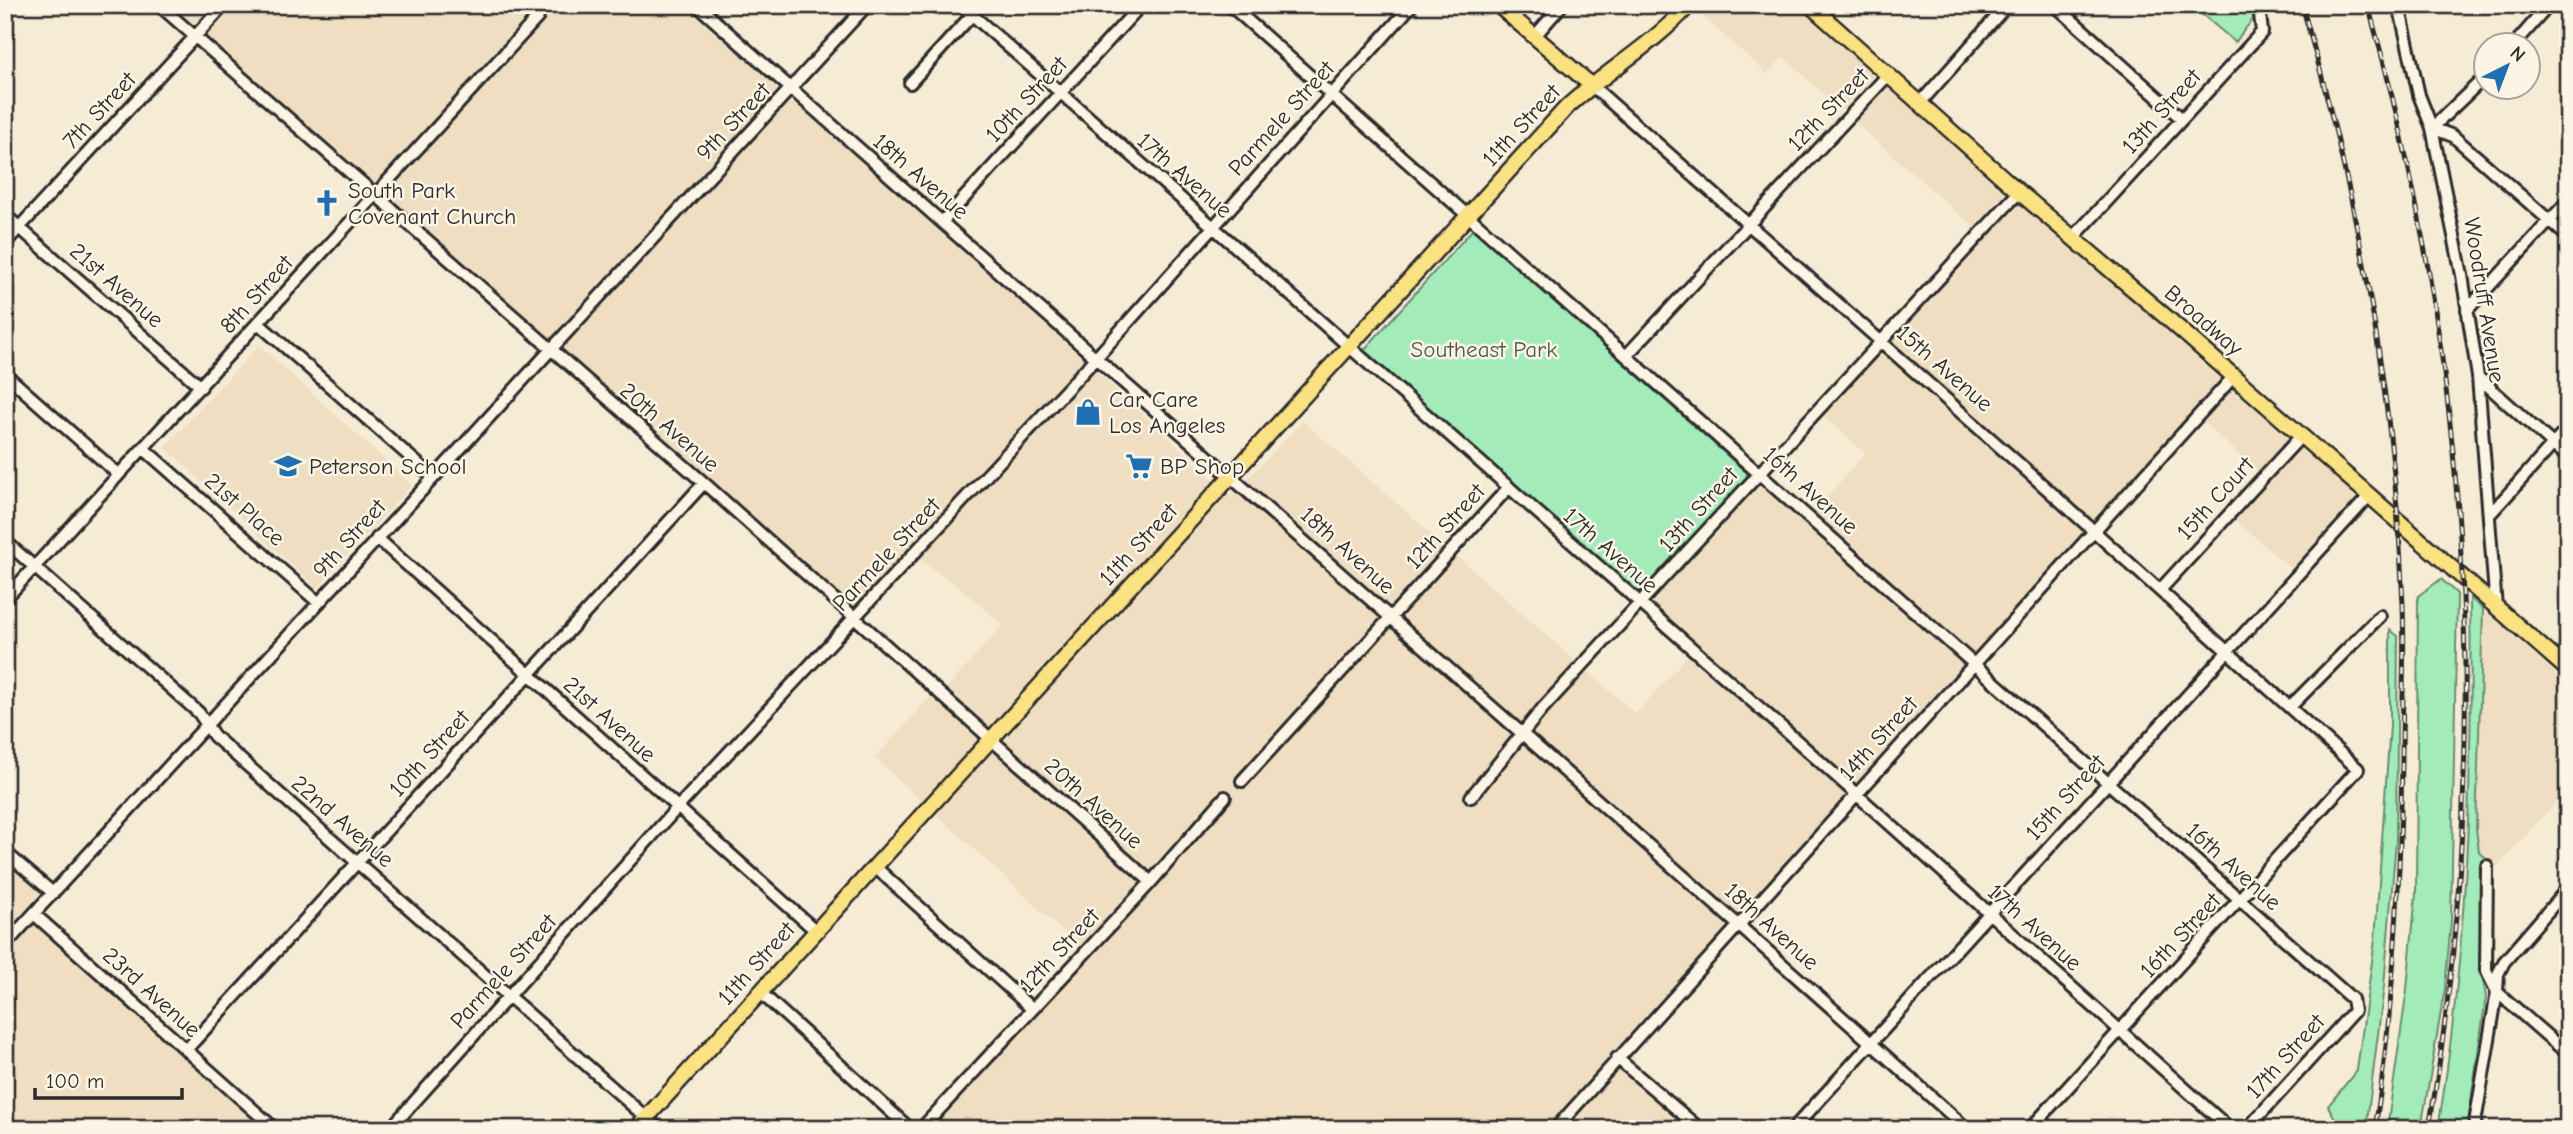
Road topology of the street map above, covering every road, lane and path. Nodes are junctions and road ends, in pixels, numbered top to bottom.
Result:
1 (159, 5) edge
2 (224, 5) edge
3 (697, 5) edge
4 (867, 5) edge
5 (961, 5) edge
6 (1141, 5) edge
7 (1230, 5) edge
8 (1412, 5) edge
9 (1498, 5) edge
10 (1562, 5) edge
11 (1689, 5) edge
12 (1810, 5) edge
13 (2007, 5) edge
14 (2055, 5) edge
15 (2259, 5) edge
16 (2399, 5) edge
17 (2549, 5) edge
18 (972, 15) junction
19 (538, 17) dead end
20 (2526, 32) edge
21 (195, 37) junction
22 (1535, 37) junction
23 (1888, 75) junction
24 (910, 83) dead end
25 (1591, 85) junction
26 (791, 89) junction
27 (2472, 89) edge
28 (1060, 93) junction
29 (1331, 93) junction
30 (1920, 103) junction
31 (2182, 118) junction
32 (2432, 128) junction
33 (2019, 192) junction
34 (374, 195) junction
35 (2568, 201) edge
36 (5, 215) edge
37 (1468, 216) junction
38 (2550, 220) junction
39 (942, 222) junction
40 (1746, 224) junction
41 (1212, 227) junction
42 (20, 228) junction
43 (2568, 237) edge
44 (2073, 238) junction
45 (5, 243) edge
46 (2467, 310) junction
47 (258, 323) junction
48 (1879, 341) junction
49 (1349, 347) junction
50 (549, 350) junction
51 (1626, 356) junction
52 (1095, 359) junction
53 (5, 374) edge
54 (2234, 376) junction
55 (2478, 377) junction
56 (201, 387) junction
57 (2568, 428) edge
58 (2301, 436) junction
59 (2553, 445) junction
60 (143, 448) junction
61 (2568, 458) edge
62 (1760, 472) junction
63 (118, 474) junction
64 (1232, 475) junction
65 (433, 477) junction
66 (704, 484) junction
67 (1509, 487) junction
68 (2370, 495) junction
69 (2491, 513) junction
70 (2095, 532) junction
71 (377, 538) junction
72 (5, 541) edge
73 (35, 567) junction
74 (2160, 590) junction
75 (5, 599) edge
76 (319, 603) junction
77 (1640, 604) junction
78 (2496, 608) junction
79 (1391, 616) junction
80 (2380, 616) dead end
81 (855, 619) junction
82 (2568, 648) edge
83 (2228, 649) junction
84 (1975, 663) junction
85 (2562, 665) edge
86 (529, 674) junction
87 (2290, 707) junction
88 (207, 724) junction
89 (1522, 733) junction
90 (991, 738) junction
91 (2358, 769) joint
92 (1242, 780) dead end
93 (2107, 781) junction
94 (1855, 793) junction
95 (1225, 797) dead end
96 (1471, 797) dead end
97 (677, 808) junction
98 (5, 852) edge
99 (359, 862) junction
100 (874, 866) junction
101 (2487, 866) dead end
102 (1151, 882) junction
103 (2568, 888) edge
104 (52, 893) junction
105 (2241, 901) junction
106 (1988, 912) junction
107 (34, 914) junction
108 (1738, 923) junction
109 (816, 931) junction
110 (5, 945) edge
111 (760, 992) junction
112 (2497, 992) junction
113 (509, 996) junction
114 (1032, 1009) junction
115 (2354, 1011) joint
116 (2120, 1031) junction
117 (1872, 1043) junction
118 (186, 1050) junction
119 (2568, 1054) edge
120 (1617, 1058) junction
121 (646, 1117) junction
122 (275, 1129) edge
123 (390, 1129) edge
124 (636, 1129) edge
125 (659, 1129) edge
126 (910, 1129) edge
127 (921, 1129) edge
128 (1555, 1129) edge
129 (1700, 1129) edge
130 (1793, 1129) edge
131 (1967, 1129) edge
132 (2030, 1129) edge
133 (2230, 1129) edge
134 (2247, 1129) edge
135 (2474, 1129) edge

1 - 21 street, 20th Avenue
2 - 21 street, 7th Street
3 - 26 street, 18th Avenue
4 - 26 street, 9th Street
5 - 18 street, 17th Avenue
6 - 28 street, 10th Street
7 - 29 street, 16th Avenue
8 - 29 street, Parmele Street
9 - 22 main road, 15th Avenue
10 - 22 street
11 - 25 main road, 11th Street
12 - 23 main road, Broadway
13 - 30 street
14 - 31 street
15 - 31 street, 13th Street
16 - 32 street, Woodruff Avenue
17 - 20 street
18 - 24 street
18 - 28 street, 17th Avenue
19 - 34 street, 8th Street
21 - 34 street, 20th Avenue
21 - 42 street, 7th Street
22 - 25 main road, 15th Avenue
23 - 30 main road, Broadway
23 - 40 street, 12th Street
25 - 37 main road, 11th Street
25 - 40 street, 15th Avenue
26 - 39 street, 18th Avenue
26 - 50 street, 9th Street
27 - 32 street
28 - 39 street, 10th Street
28 - 41 street, 17th Avenue
29 - 37 street, 16th Avenue
29 - 41 street, Parmele Street
30 - 33 main road, Broadway
31 - 44 street, 13th Street
32 - 38 street
32 - 46 street, Woodruff Avenue
33 - 44 main road, Broadway
33 - 48 street, 13th Street
34 - 47 street, 8th Street
34 - 50 street, 20th Avenue
35 - 38 street
36 - 42 street, 21st Avenue
37 - 49 main road, 11th Street
37 - 51 street, 16th Avenue
38 - 43 street
38 - 46 street
39 - 52 street, 18th Avenue
40 - 48 street, 15th Avenue
40 - 51 street, 12th Street
41 - 49 street, 17th Avenue
41 - 52 street, Parmele Street
42 - 45 street, 7th Street
42 - 56 street, 21st Avenue
44 - 54 main road, Broadway
46 - 55 street, Woodruff Avenue
47 - 56 street, 8th Street
47 - 65 street
48 - 62 street, 13th Street
48 - 70 street, 15th Avenue
49 - 64 main road, 11th Street
49 - 67 street, 17th Avenue
50 - 65 street, 9th Street
50 - 66 street, 20th Avenue
51 - 62 street, 16th Avenue
52 - 64 street, 18th Avenue
52 - 81 street, Parmele Street
53 - 63 street
54 - 58 main road, Broadway
54 - 70 street, 14th Street
55 - 59 street
55 - 69 street, Woodruff Avenue
56 - 60 street, 8th Street
57 - 59 street
58 - 68 main road, Broadway
58 - 74 street, 15th Court
59 - 61 street
59 - 69 street
60 - 63 street, 8th Street
60 - 76 street, 21st Place
62 - 77 street, 13th Street
62 - 84 street, 16th Avenue
63 - 73 street, 8th Street
64 - 79 street, 18th Avenue
64 - 90 main road, 11th Street
65 - 71 street, 9th Street
66 - 81 street, 20th Avenue
66 - 86 street, 10th Street
67 - 77 street, 17th Avenue
67 - 79 street, 12th Street
68 - 78 main road, Broadway
68 - 83 street, 15th Street
69 - 78 street, Woodruff Avenue
70 - 74 street, 15th Avenue
70 - 84 street, 14th Street
71 - 76 street, 9th Street
71 - 86 street, 21st Avenue
72 - 73 street, 22nd Avenue
73 - 75 street, 8th Street
73 - 88 street, 22nd Avenue
74 - 83 street, 15th Avenue
76 - 88 street, 9th Street
77 - 89 street, 13th Street
77 - 94 street, 17th Avenue
78 - 85 main road, Broadway
79 - 89 street, 18th Avenue
79 - 92 street, 12th Street
80 - 87 street
81 - 90 street, 20th Avenue
81 - 97 street, Parmele Street
82 - 85 street
83 - 87 street, 15th Avenue
83 - 93 street, 15th Street
84 - 93 street, 16th Avenue
84 - 94 street, 14th Street
86 - 97 street, 21st Avenue
86 - 99 street, 10th Street
87 - 91 street, 15th Avenue
88 - 99 street, 22nd Avenue
88 - 104 street, 9th Street
89 - 96 street, 13th Street
89 - 108 street, 18th Avenue
90 - 100 main road, 11th Street
90 - 102 street, 20th Avenue
91 - 105 street, 16th Street
93 - 105 street, 16th Avenue
93 - 106 street, 15th Street
94 - 106 street, 17th Avenue
94 - 108 street, 14th Street
95 - 102 street, 12th Street
97 - 109 street, 21st Avenue
97 - 113 street, Parmele Street
98 - 104 street
99 - 113 street, 22nd Avenue
99 - 118 street, 10th Street
100 - 109 main road, 11th Street
100 - 114 street
101 - 112 street
102 - 114 street, 12th Street
103 - 112 street
104 - 107 street, 9th Street
105 - 115 street, 16th Avenue
105 - 116 street, 16th Street
106 - 116 street, 17th Avenue
106 - 117 street, 15th Street
107 - 110 street, 9th Street
107 - 118 street, 23rd Avenue
108 - 117 street, 18th Avenue
108 - 120 street, 14th Street
109 - 111 main road, 11th Street
111 - 121 main road, 11th Street
111 - 126 street
112 - 119 street
112 - 135 street
113 - 121 street, 22nd Avenue
113 - 123 street, Parmele Street
114 - 127 street, 12th Street
115 - 134 street, 17th Street
116 - 132 street, 16th Street
116 - 133 street, 17th Avenue
117 - 130 street, 15th Street
117 - 131 street, 18th Avenue
118 - 122 street, 23rd Avenue
120 - 128 street, 14th Street
120 - 129 street
121 - 124 main road, 11th Street
121 - 125 street, 22nd Avenue

